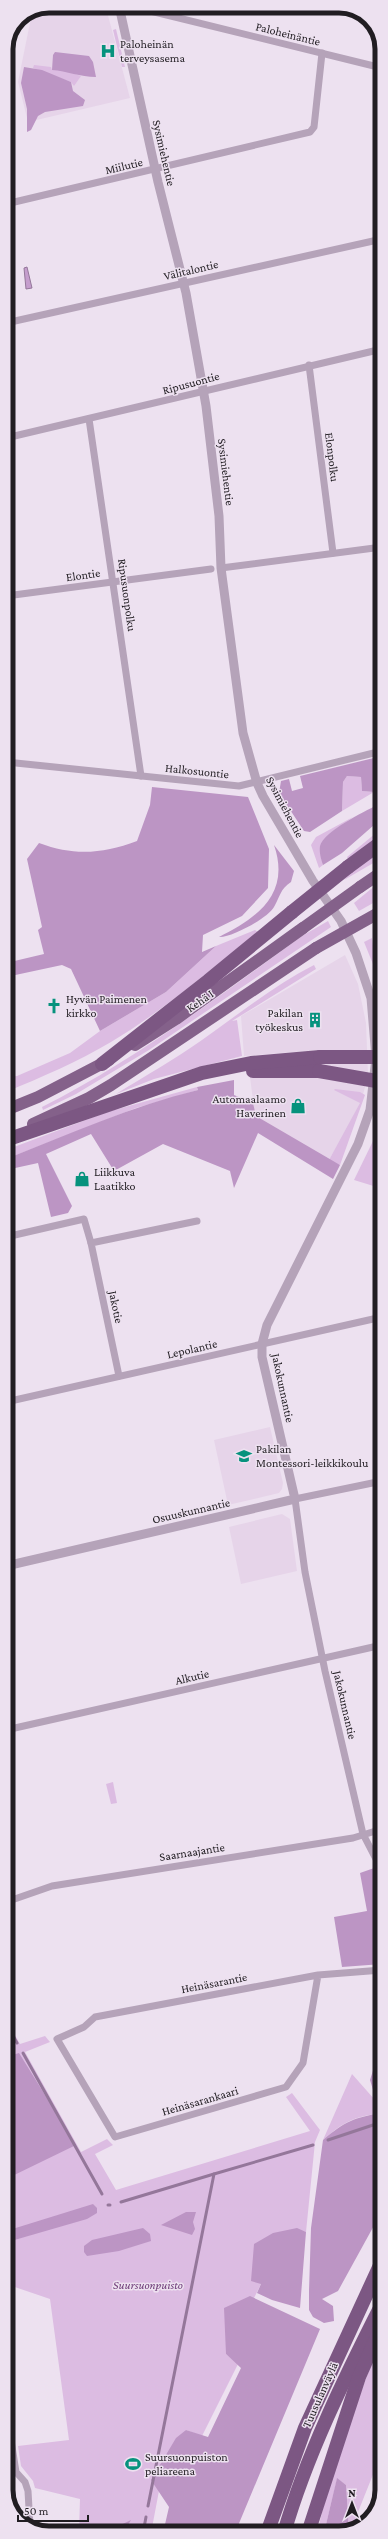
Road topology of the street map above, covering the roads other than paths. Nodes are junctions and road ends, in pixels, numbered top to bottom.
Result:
1 (119, 13) edge
2 (159, 13) edge
3 (322, 53) junction
4 (375, 66) edge
5 (156, 170) junction
6 (13, 202) edge
7 (375, 241) edge
8 (184, 282) junction
9 (13, 321) edge
10 (375, 351) edge
11 (310, 365) junction
12 (203, 391) junction
13 (89, 419) junction
14 (13, 436) edge
15 (375, 548) edge
16 (334, 553) junction
17 (221, 568) junction
18 (211, 569) dead end
19 (114, 581) junction
20 (13, 595) edge
21 (375, 753) edge
22 (13, 763) edge
23 (141, 776) junction
24 (257, 782) junction
25 (375, 847) edge
26 (375, 877) edge
27 (375, 914) edge
28 (341, 921) joint
29 (375, 1046) edge
30 (375, 1057) edge
31 (102, 1064) junction
32 (375, 1074) edge
33 (375, 1081) edge
34 (150, 1089) junction
35 (13, 1107) edge
36 (13, 1132) edge
37 (13, 1138) edge
38 (197, 1221) dead end
39 (13, 1235) edge
40 (91, 1243) junction
41 (375, 1319) edge
42 (262, 1344) junction
43 (119, 1376) junction
44 (13, 1400) edge
45 (375, 1482) edge
46 (295, 1499) junction
47 (13, 1564) edge
48 (375, 1647) edge
49 (322, 1659) junction
50 (13, 1728) edge
51 (375, 1831) edge
52 (362, 1834) junction
53 (375, 1858) edge
54 (13, 1900) edge
55 (375, 1971) edge
56 (318, 1975) junction
57 (57, 2039) joint
58 (375, 2276) edge
59 (375, 2319) edge
60 (375, 2341) edge
61 (13, 2453) edge
62 (276, 2506) junction
63 (30, 2520) edge
64 (266, 2526) edge
65 (269, 2526) edge
66 (286, 2526) edge
67 (310, 2526) edge

1 - 5 street, Sysimiehentie
2 - 3 street, Paloheinäntie
3 - 4 street, Paloheinäntie
3 - 5 street, Miilutie
5 - 6 street, Miilutie
5 - 8 street, Sysimiehentie
7 - 8 street, Välitalontie
8 - 9 street, Välitalontie
8 - 12 street, Sysimiehentie
10 - 11 street, Ripusuontie
11 - 12 street, Ripusuontie
11 - 16 street, Elonpolku
12 - 13 street, Ripusuontie
12 - 17 street, Sysimiehentie
13 - 14 street, Ripusuontie
13 - 19 street, Ripusuonpolku
15 - 16 street
16 - 17 street
17 - 24 street, Sysimiehentie
18 - 19 street, Elontie
19 - 20 street, Elontie
19 - 23 street, Ripusuonpolku
21 - 24 street, Halkosuontie
22 - 23 street, Halkosuontie
23 - 24 street, Halkosuontie
24 - 28 street, Sysimiehentie
25 - 31 highway, bridge
26 - 31 highway, Kehä I, bridge
27 - 36 highway, Kehä I, bridge
28 - 29 street, Jakokunnantie
30 - 34 highway, bridge
31 - 35 highway, Kehä I
32 - 42 street, Jakokunnantie
33 - 34 highway, bridge
34 - 37 highway
38 - 40 street
39 - 40 street, Jakotie
40 - 43 street, Jakotie
41 - 42 street, Lepolantie
42 - 43 street, Lepolantie
42 - 46 street, Jakokunnantie
43 - 44 street, Lepolantie
45 - 46 street, Osuuskunnantie
46 - 47 street, Osuuskunnantie
46 - 49 street, Jakokunnantie
48 - 49 street, Alkutie
49 - 50 street, Alkutie
49 - 52 street, Jakokunnantie
51 - 52 street, Saarnaajantie
52 - 53 street
52 - 54 street, Saarnaajantie
55 - 56 street, Heinäsarantie
56 - 57 street, Heinäsarantie
56 - 57 street, Heinäsarankaari
58 - 62 highway, Tuusulanväylä
59 - 66 highway, Tuusulanväylä
60 - 67 highway
61 - 63 street
62 - 64 highway
62 - 65 highway, Tuusulanväylä

